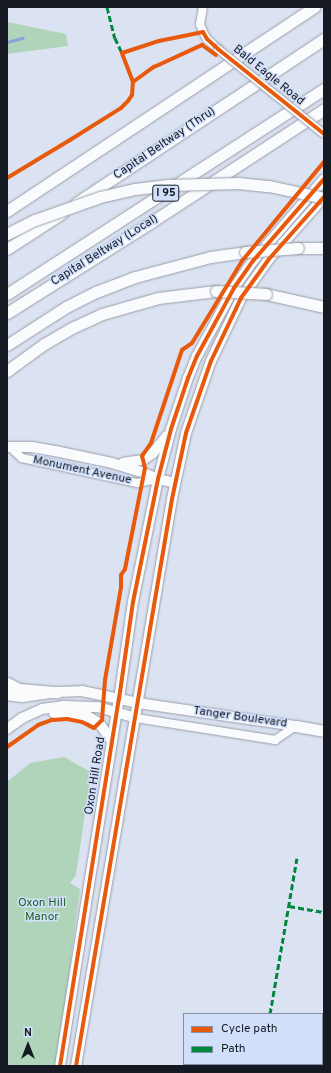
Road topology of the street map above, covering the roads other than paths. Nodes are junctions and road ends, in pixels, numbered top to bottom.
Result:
1 (203, 7) edge
2 (308, 7) edge
3 (314, 7) edge
4 (285, 26) junction
5 (324, 39) edge
6 (324, 89) edge
7 (324, 109) edge
8 (323, 133) edge
9 (324, 179) edge
10 (324, 198) edge
11 (7, 211) edge
12 (7, 234) edge
13 (324, 248) edge
14 (7, 249) edge
15 (7, 294) edge
16 (324, 307) edge
17 (7, 313) edge
18 (7, 345) edge
19 (7, 371) edge
20 (171, 429) junction
21 (8, 447) edge
22 (112, 463) junction
23 (158, 479) junction
24 (175, 483) junction
25 (7, 683) edge
26 (57, 692) junction
27 (7, 695) edge
28 (119, 699) junction
29 (138, 703) junction
30 (117, 712) junction
31 (22, 718) junction
32 (136, 718) junction
33 (296, 726) junction
34 (7, 729) edge
35 (324, 731) edge
36 (112, 740) junction
37 (60, 1066) edge
38 (76, 1066) edge

1 - 8 street, Bald Eagle Road, bridge
2 - 4 highway
3 - 4 highway
4 - 11 highway
5 - 14 highway, Capital Beltway (Thru)
6 - 15 highway, I 95
7 - 17 highway, Capital Beltway (Local) / I 95
9 - 20 main road, Oxon Hill Road
10 - 12 highway, bridge
10 - 24 main road
13 - 18 highway, bridge
16 - 19 highway, bridge
20 - 22 main road
20 - 23 main road, Oxon Hill Road
21 - 22 main road, Monument Avenue
21 - 23 street, Monument Avenue
22 - 23 main road, Monument Avenue
23 - 24 main road, Monument Avenue
23 - 28 main road, Oxon Hill Road
24 - 29 main road
25 - 26 highway
26 - 27 main road, Tanger Boulevard
26 - 28 main road, Tanger Boulevard
28 - 29 main road, Tanger Boulevard
28 - 30 main road, Oxon Hill Road
29 - 32 main road
29 - 33 main road, Tanger Boulevard
30 - 31 main road
30 - 32 main road
30 - 36 main road, Oxon Hill Road
31 - 34 main road
31 - 36 main road
32 - 33 street, Tanger Boulevard
32 - 38 main road
33 - 35 highway
36 - 37 main road, Oxon Hill Road

